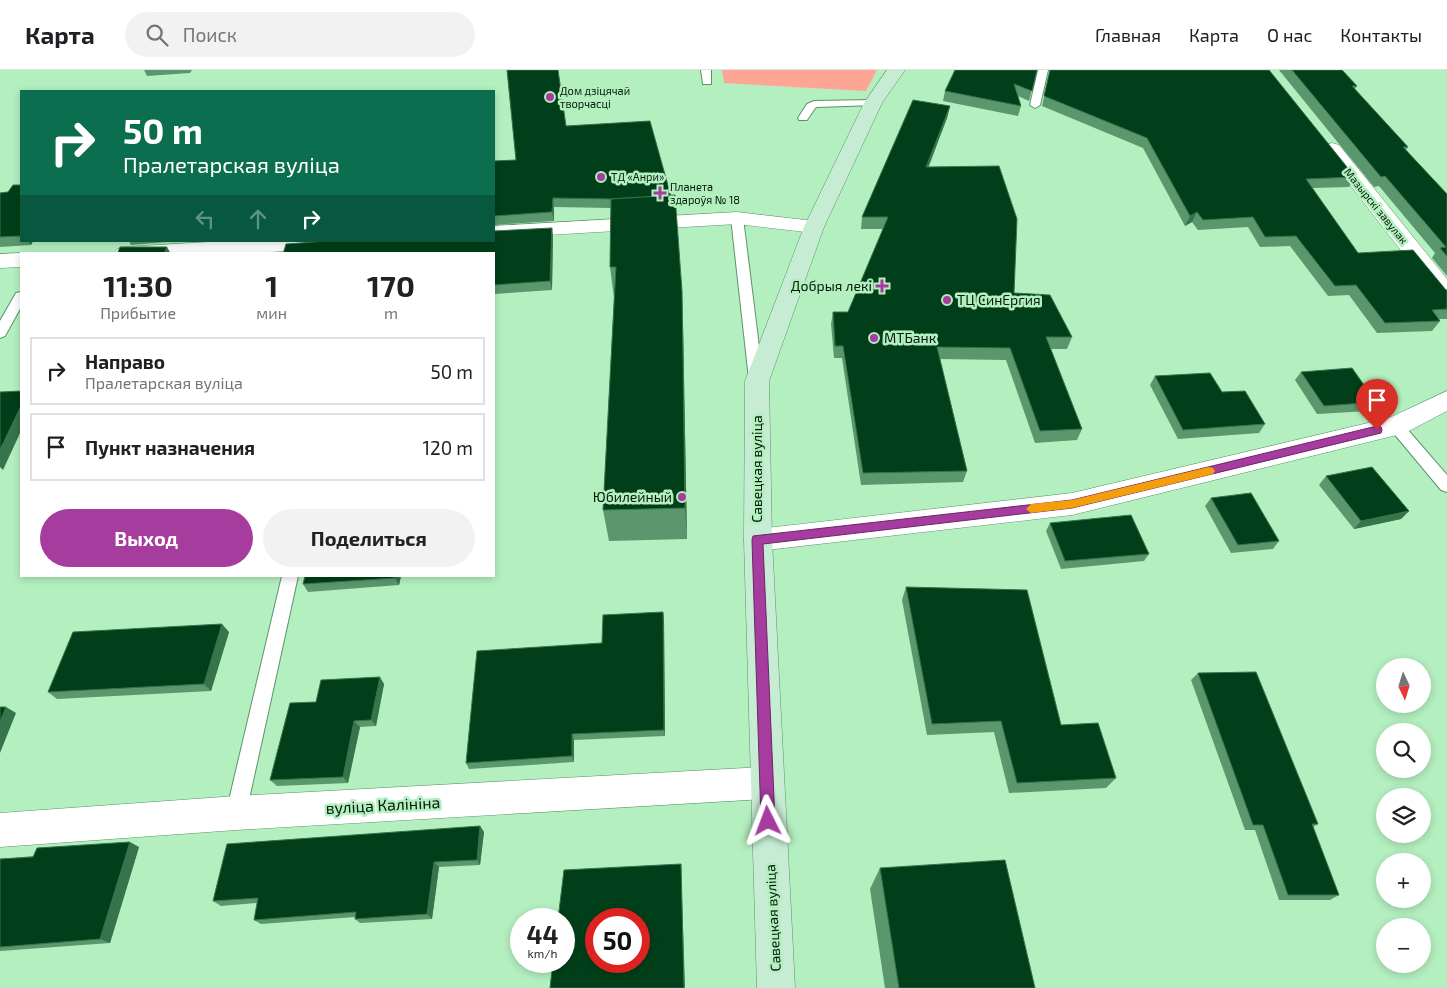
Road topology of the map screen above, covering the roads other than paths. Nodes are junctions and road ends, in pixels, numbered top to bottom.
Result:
1 (706, 70) edge
2 (896, 70) edge
3 (1043, 70) edge
4 (707, 82) dead end
5 (873, 104) junction
6 (1035, 104) dead end
7 (803, 118) dead end
8 (1318, 132) edge
9 (737, 218) junction
10 (814, 227) junction
11 (495, 232) edge
12 (320, 242) edge
13 (157, 252) edge
14 (20, 260) edge
15 (0, 261) edge
16 (1447, 294) edge
17 (20, 298) edge
18 (0, 333) edge
19 (757, 381) junction
20 (1447, 400) edge
21 (1396, 426) junction
22 (1447, 486) edge
23 (758, 540) junction
24 (290, 577) edge
25 (766, 783) junction
26 (236, 813) junction
27 (0, 830) edge
28 (776, 988) edge

1 - 4 lane
2 - 5 main road, Савецкая вуліца
3 - 6 lane
5 - 7 lane
5 - 10 main road, Савецкая вуліца
8 - 16 street, Мазырскі завулак
9 - 10 street
9 - 11 street
9 - 19 lane
10 - 19 main road, Савецкая вуліца
12 - 13 street
14 - 15 street
17 - 18 lane
19 - 23 main road, Савецкая вуліца
20 - 21 street
21 - 22 lane
21 - 23 street
23 - 25 main road, Савецкая вуліца
24 - 26 lane
25 - 26 street, вуліца Калініна
25 - 28 main road, Савецкая вуліца
26 - 27 street, вуліца Калініна

